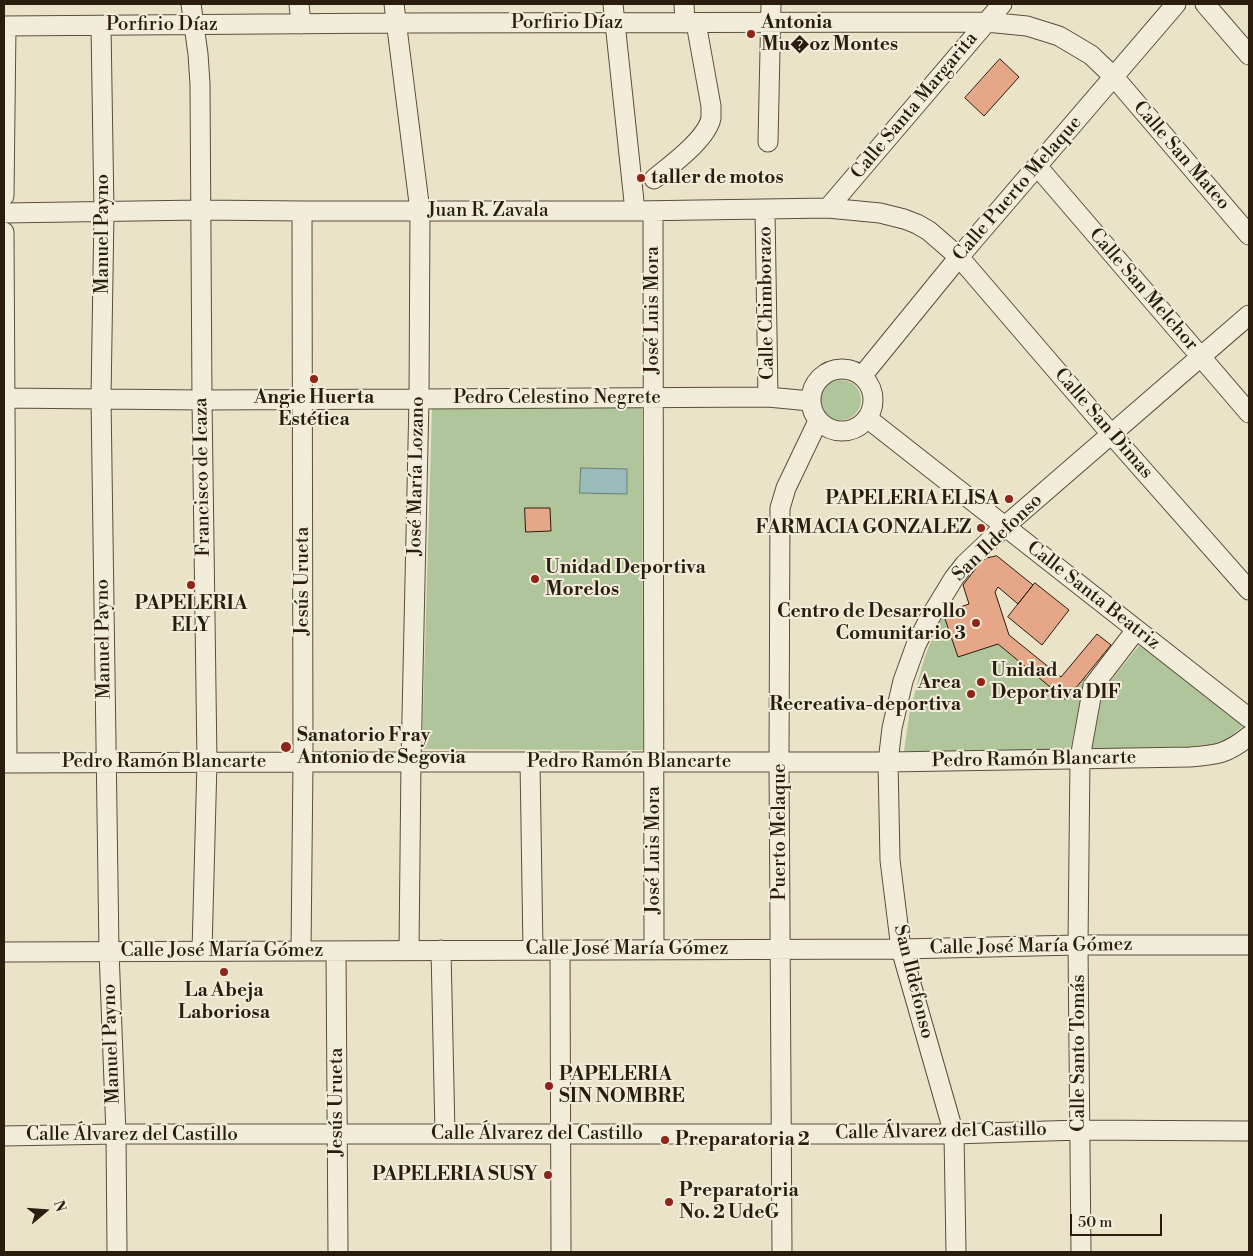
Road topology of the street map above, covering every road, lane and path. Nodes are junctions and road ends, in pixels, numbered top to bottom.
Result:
1 (191, 4) edge
2 (299, 4) edge
3 (394, 4) edge
4 (613, 4) edge
5 (684, 4) edge
6 (771, 4) edge
7 (1002, 4) edge
8 (1176, 4) edge
9 (1205, 4) edge
10 (986, 22) junction
11 (396, 23) junction
12 (690, 23) junction
13 (771, 23) junction
14 (301, 24) junction
15 (616, 24) junction
16 (194, 25) junction
17 (5, 26) edge
18 (101, 26) junction
19 (1249, 55) edge
20 (1114, 78) junction
21 (768, 142) dead end
22 (1037, 166) junction
23 (654, 178) dead end
24 (4, 196) edge
25 (828, 208) junction
26 (201, 210) junction
27 (766, 210) junction
28 (302, 211) junction
29 (420, 211) junction
30 (644, 211) junction
31 (104, 212) junction
32 (4, 213) edge
33 (4, 232) edge
34 (1249, 235) edge
35 (959, 257) junction
36 (1249, 315) edge
37 (1201, 357) junction
38 (862, 376) junction
39 (768, 397) junction
40 (4, 398) edge
41 (101, 398) junction
42 (653, 398) junction
43 (303, 399) junction
44 (419, 399) junction
45 (202, 400) junction
46 (810, 401) junction
47 (1249, 412) edge
48 (867, 418) junction
49 (818, 421) junction
50 (1112, 435) junction
51 (1004, 527) junction
52 (1249, 590) edge
53 (1136, 630) junction
54 (1249, 718) edge
55 (1249, 736) edge
56 (1080, 758) junction
57 (779, 761) junction
58 (106, 762) junction
59 (206, 762) junction
60 (303, 762) junction
61 (411, 762) junction
62 (530, 762) junction
63 (654, 762) junction
64 (888, 762) junction
65 (5, 763) edge
66 (1078, 945) junction
67 (1249, 945) edge
68 (780, 948) junction
69 (654, 949) junction
70 (901, 949) junction
71 (409, 950) junction
72 (441, 950) junction
73 (533, 950) junction
74 (560, 950) junction
75 (109, 951) junction
76 (202, 951) junction
77 (302, 951) junction
78 (336, 951) junction
79 (4, 952) edge
80 (1079, 1130) junction
81 (1249, 1131) edge
82 (116, 1134) junction
83 (337, 1134) junction
84 (445, 1134) junction
85 (560, 1134) junction
86 (781, 1134) junction
87 (954, 1134) junction
88 (4, 1136) edge
89 (117, 1252) edge
90 (338, 1252) edge
91 (561, 1252) edge
92 (782, 1252) edge
93 (956, 1252) edge
94 (1081, 1252) edge

1 - 16 street, Francisco de Icaza
2 - 14 street
3 - 11 street, José María Lozano
4 - 15 street, José Luis Mora
5 - 12 street
6 - 13 street
7 - 10 street, Calle Santa Margarita
8 - 20 street, Calle Puerto Melaque
9 - 19 street
10 - 13 street, Porfirio Díaz
10 - 20 street, Porfirio Díaz
10 - 25 street, Calle Santa Margarita
11 - 14 street, Porfirio Díaz
11 - 15 street, Porfirio Díaz
11 - 29 street, José María Lozano
12 - 13 street, Porfirio Díaz
12 - 15 street, Porfirio Díaz
12 - 23 street
13 - 21 street
14 - 16 street, Porfirio Díaz
15 - 30 street, José Luis Mora
16 - 18 street, Porfirio Díaz
16 - 26 street, Francisco de Icaza
17 - 18 street, Porfirio Díaz
17 - 24 street
18 - 31 street, Manuel Payno
20 - 22 street, Calle Puerto Melaque
20 - 34 street, Calle San Mateo
22 - 35 street, Calle Puerto Melaque
22 - 37 street, Calle San Melchor
25 - 27 street, Juan R. Zavala
25 - 35 street, Juan R. Zavala
26 - 28 street, Juan R. Zavala
26 - 31 street, Juan R. Zavala
26 - 45 street, Francisco de Icaza
27 - 30 street, Juan R. Zavala
27 - 39 street, Calle Chimborazo
28 - 29 street, Juan R. Zavala
28 - 43 street, Jesús Urueta
29 - 30 street, Juan R. Zavala
29 - 44 street, José María Lozano
30 - 42 street, José Luis Mora
31 - 32 street, Juan R. Zavala
31 - 41 street, Manuel Payno
33 - 40 street
35 - 38 street, Calle Puerto Melaque
35 - 50 street, Calle San Dimas
36 - 37 street, San Ildefonso
37 - 47 street, Calle San Melchor
37 - 50 street, San Ildefonso
38 - 46 street
38 - 48 street
39 - 42 street, Pedro Celestino Negrete
39 - 46 street, Pedro Celestino Negrete
40 - 41 street, Pedro Celestino Negrete
40 - 65 street
41 - 45 street, Pedro Celestino Negrete
41 - 58 street, Manuel Payno
42 - 44 street, Pedro Celestino Negrete
42 - 63 street, José Luis Mora
43 - 44 street, Pedro Celestino Negrete
43 - 45 street, Pedro Celestino Negrete
43 - 60 street, Jesús Urueta
44 - 61 street, José María Lozano
45 - 59 street, Francisco de Icaza
46 - 49 street
48 - 49 street
48 - 51 street, Calle Santa Beatriz
49 - 57 street, Puerto Melaque
50 - 51 street, San Ildefonso
50 - 52 street, Calle San Dimas
51 - 53 street, Calle Santa Beatriz
51 - 64 street, San Ildefonso
53 - 54 street, Calle Santa Beatriz
53 - 56 street, Calle Santo Tomás
55 - 56 street, Pedro Ramón Blancarte
56 - 64 street, Pedro Ramón Blancarte
56 - 66 street, Calle Santo Tomás
57 - 63 street, Pedro Ramón Blancarte
57 - 64 street, Pedro Ramón Blancarte
57 - 68 street, Puerto Melaque
58 - 59 street, Pedro Ramón Blancarte
58 - 65 street, Pedro Ramón Blancarte
58 - 75 street, Manuel Payno
59 - 60 street, Pedro Ramón Blancarte
59 - 76 street, Francisco de Icaza
60 - 61 street, Pedro Ramón Blancarte
60 - 77 street, Jesús Urueta
61 - 62 street, Pedro Ramón Blancarte
61 - 71 street, José María Lozano
62 - 63 street, Pedro Ramón Blancarte
62 - 73 street
63 - 69 street, José Luis Mora
64 - 70 street, San Ildefonso
66 - 67 street, Calle José María Gómez
66 - 70 street, Calle José María Gómez
66 - 80 street, Calle Santo Tomás
68 - 69 street, Calle José María Gómez
68 - 70 street, Calle José María Gómez
68 - 86 street, Puerto Melaque
69 - 74 street, Calle José María Gómez
70 - 87 street, San Ildefonso
71 - 72 street, Calle José María Gómez
71 - 78 street, Calle José María Gómez
72 - 73 street, Calle José María Gómez
72 - 84 street
73 - 74 street, Calle José María Gómez
74 - 85 street
75 - 76 street, Calle José María Gómez
75 - 79 street, Calle José María Gómez
75 - 82 street, Manuel Payno
76 - 77 street, Calle José María Gómez
77 - 78 street, Calle José María Gómez
78 - 83 street, Jesús Urueta
80 - 81 street, Calle Álvarez del Castillo
80 - 87 street, Calle Álvarez del Castillo
80 - 94 street, Calle Santo Tomás
82 - 83 street, Calle Álvarez del Castillo
82 - 88 street, Calle Álvarez del Castillo
82 - 89 street, Manuel Payno
83 - 84 street, Calle Álvarez del Castillo
83 - 90 street, Jesús Urueta
84 - 85 street, Calle Álvarez del Castillo
85 - 86 street, Calle Álvarez del Castillo
85 - 91 street
86 - 87 street, Calle Álvarez del Castillo
86 - 92 street, Puerto Melaque
87 - 93 street, San Ildefonso

